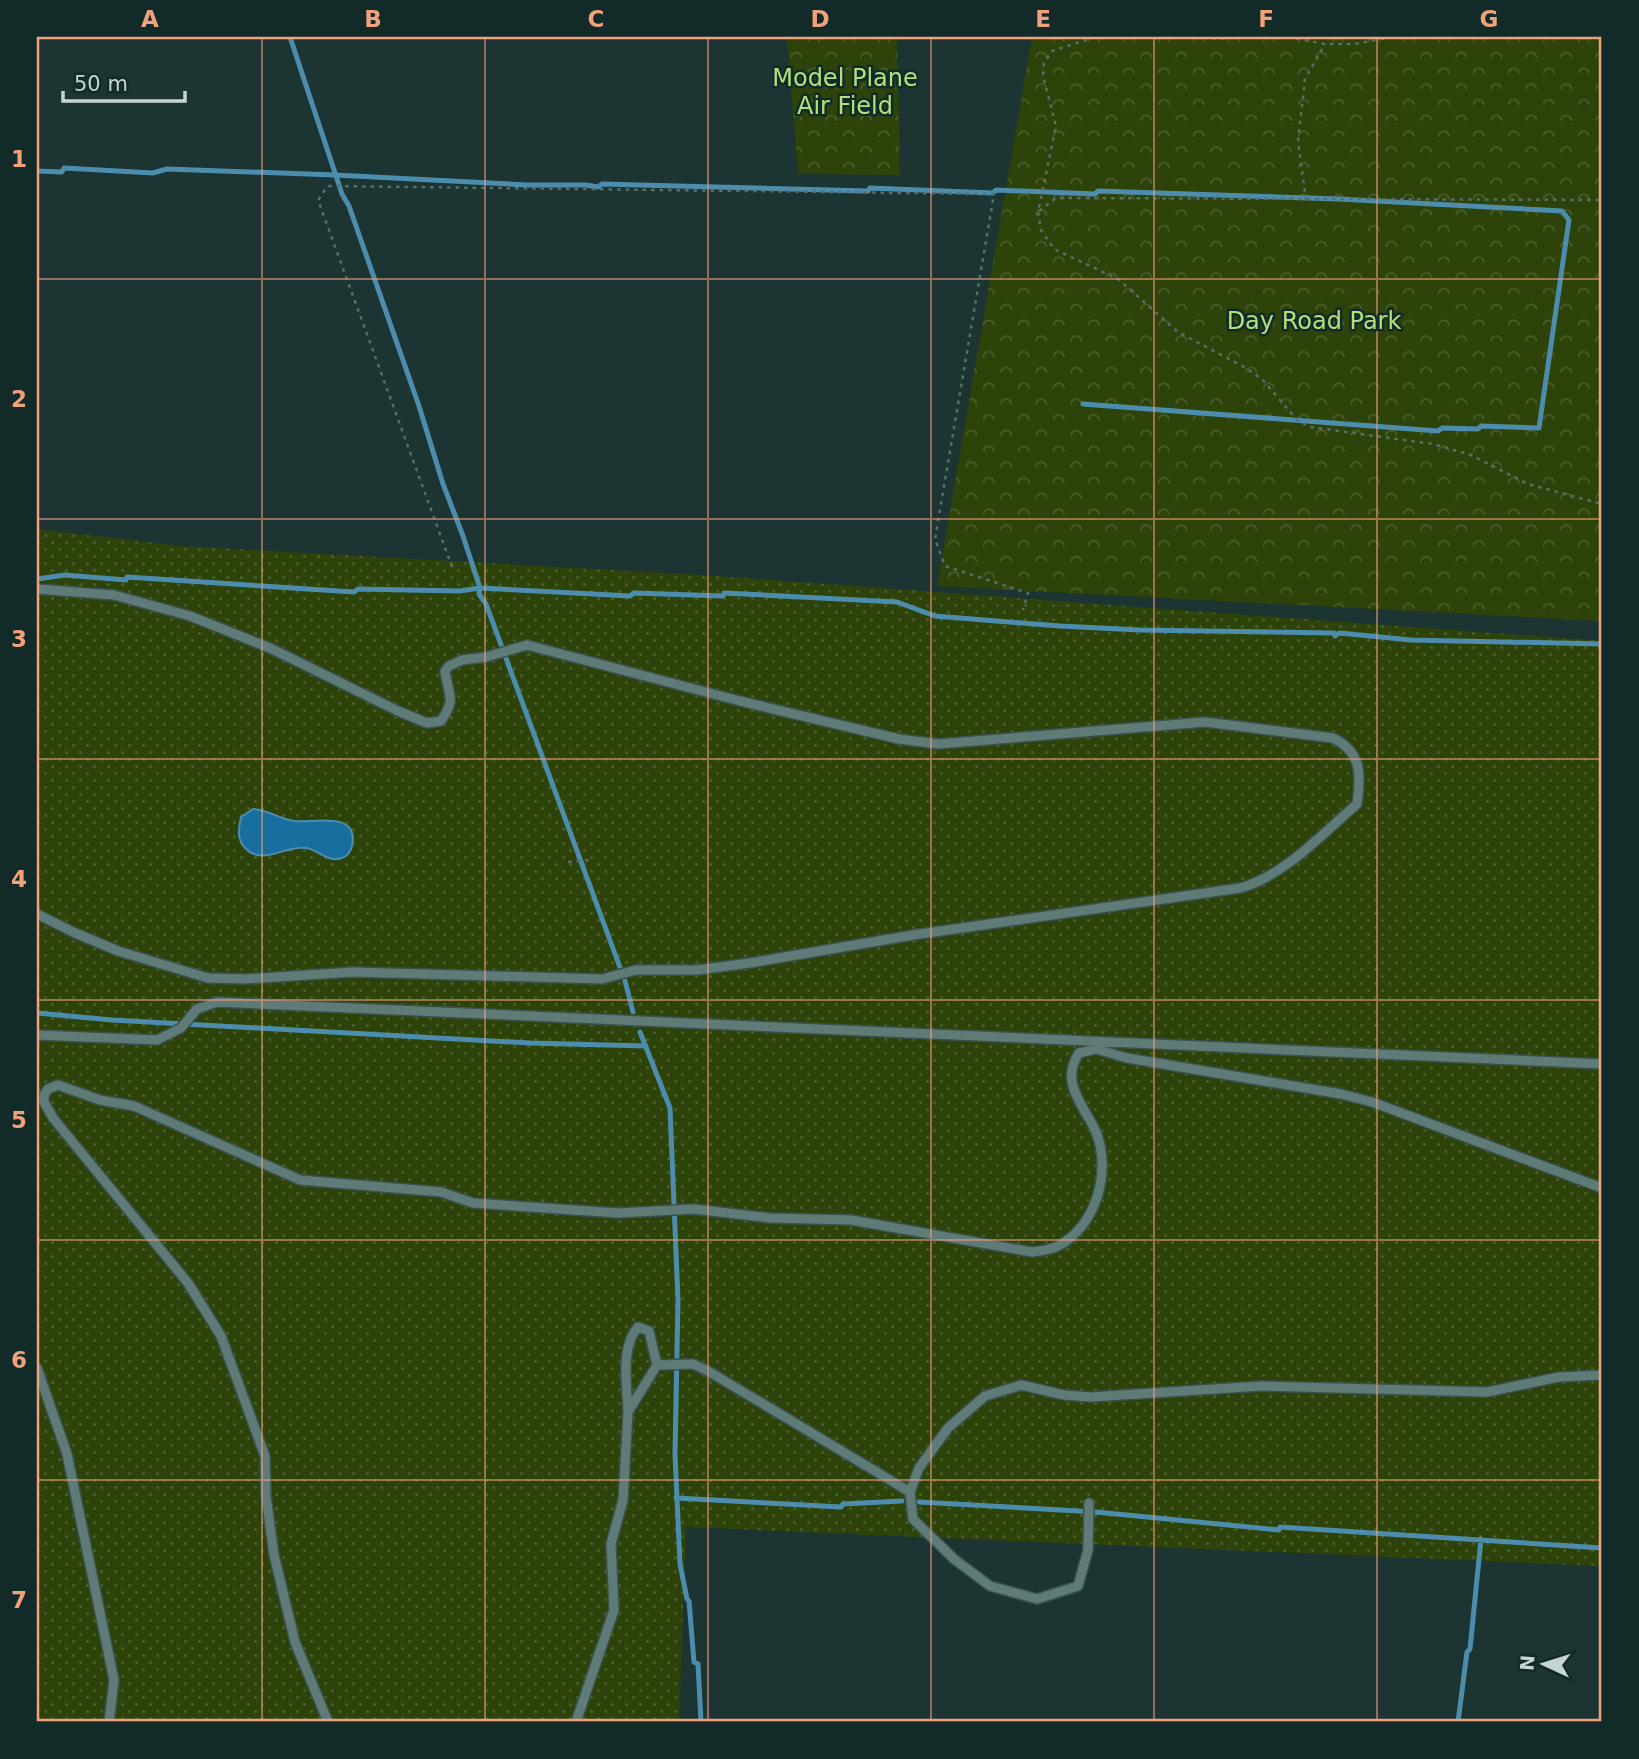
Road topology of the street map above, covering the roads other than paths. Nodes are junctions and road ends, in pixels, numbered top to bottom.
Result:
1 (37, 589) edge
2 (37, 914) edge
3 (37, 1034) edge
4 (1602, 1064) edge
5 (1602, 1188) edge
6 (661, 1365) junction
7 (37, 1368) edge
8 (1602, 1375) edge
9 (628, 1412) junction
10 (910, 1492) junction
11 (1089, 1503) dead end
12 (109, 1722) edge
13 (328, 1722) edge
14 (576, 1722) edge

1 - 2 lane
3 - 4 lane
5 - 13 lane
6 - 9 lane
6 - 9 lane
6 - 10 lane
7 - 12 lane
8 - 10 lane
9 - 14 lane
10 - 11 lane

